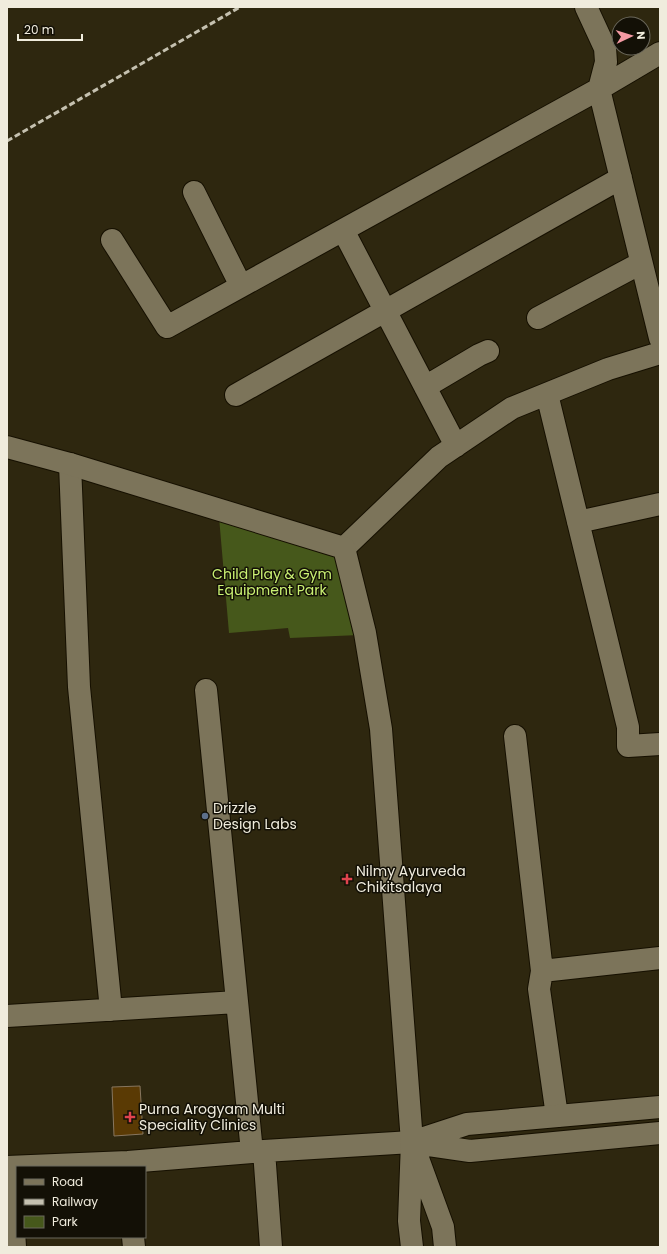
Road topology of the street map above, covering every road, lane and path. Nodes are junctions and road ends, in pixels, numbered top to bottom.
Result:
1 (586, 7) edge
2 (660, 53) edge
3 (599, 89) junction
4 (621, 178) junction
5 (194, 192) dead end
6 (343, 230) junction
7 (112, 240) dead end
8 (641, 263) junction
9 (241, 286) junction
10 (385, 311) junction
11 (538, 318) dead end
12 (660, 338) edge
13 (488, 351) dead end
14 (660, 353) edge
15 (425, 387) junction
16 (547, 394) junction
17 (236, 395) dead end
18 (456, 446) junction
19 (7, 447) edge
20 (70, 464) junction
21 (660, 504) edge
22 (578, 522) junction
23 (344, 548) junction
24 (206, 690) dead end
25 (515, 736) dead end
26 (660, 744) edge
27 (660, 958) edge
28 (542, 971) junction
29 (237, 1002) junction
30 (111, 1010) junction
31 (7, 1016) edge
32 (660, 1107) edge
33 (557, 1116) junction
34 (660, 1132) edge
35 (412, 1142) junction
36 (258, 1152) junction
37 (128, 1164) edge
38 (48, 1166) edge
39 (8, 1167) edge
40 (15, 1247) edge
41 (271, 1247) edge
42 (412, 1247) edge
43 (445, 1247) edge

1 - 3 street
2 - 3 street
3 - 4 street
3 - 6 street
4 - 8 street
4 - 10 street
5 - 9 street
6 - 9 street
6 - 10 street
7 - 9 street
8 - 11 street
8 - 12 street
10 - 15 street
10 - 17 street
13 - 15 street
14 - 16 street
15 - 18 street
16 - 18 street
16 - 22 street
18 - 23 street
19 - 20 street
20 - 23 street
20 - 30 street
21 - 22 street
22 - 26 street
23 - 35 street
24 - 29 street
25 - 28 street
27 - 28 street
28 - 33 street
29 - 30 street
29 - 36 street
30 - 31 street
32 - 33 street
33 - 35 street
34 - 35 street
35 - 36 street
35 - 42 street
35 - 43 street
36 - 37 street
36 - 41 street
37 - 38 street
39 - 40 street

